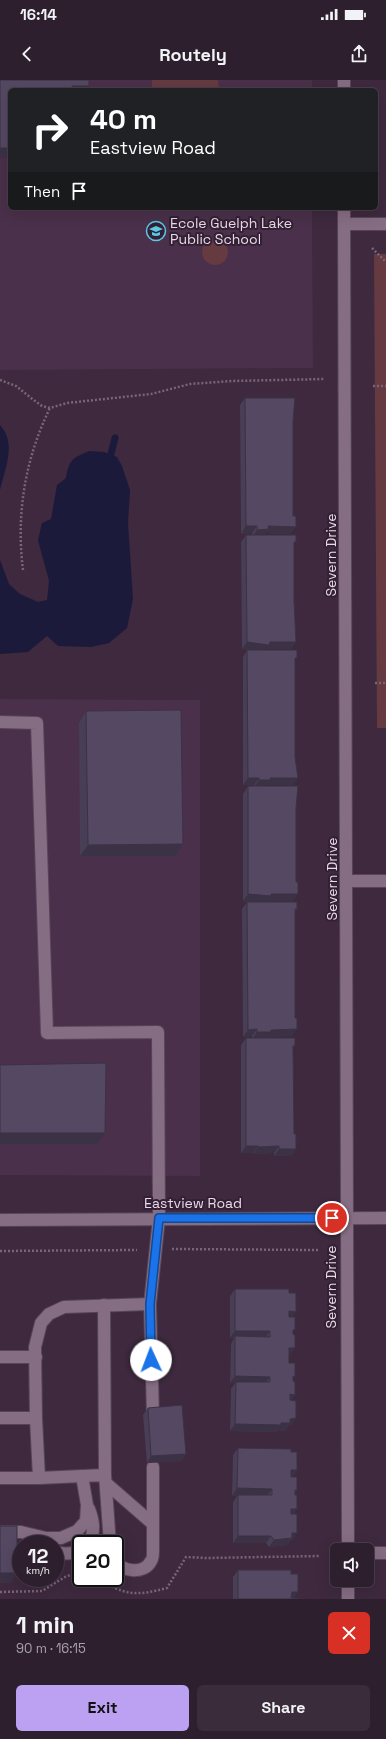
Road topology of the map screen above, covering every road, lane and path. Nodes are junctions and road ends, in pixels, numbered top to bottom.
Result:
1 (344, 210) edge
2 (345, 224) junction
3 (386, 224) edge
4 (372, 248) dead end
5 (386, 262) edge
6 (326, 379) dead end
7 (0, 380) edge
8 (373, 386) dead end
9 (386, 386) edge
10 (50, 408) junction
11 (23, 570) dead end
12 (375, 683) dead end
13 (386, 683) edge
14 (0, 722) edge
15 (347, 881) junction
16 (386, 881) edge
17 (159, 1218) junction
18 (347, 1218) junction
19 (386, 1218) edge
20 (0, 1220) edge
21 (150, 1304) junction
22 (104, 1305) junction
23 (0, 1357) edge
24 (36, 1357) junction
25 (153, 1416) edge
26 (0, 1418) edge
27 (36, 1418) junction
28 (153, 1467) edge
29 (82, 1476) junction
30 (0, 1478) edge
31 (39, 1478) junction
32 (106, 1480) junction
33 (87, 1505) junction
34 (153, 1524) junction
35 (0, 1532) edge
36 (29, 1535) edge
37 (93, 1535) edge
38 (109, 1535) edge
39 (64, 1537) edge
40 (348, 1543) edge
41 (374, 1552) edge
42 (386, 1552) edge
43 (320, 1556) dead end
44 (206, 1558) dead end
45 (124, 1569) edge
46 (72, 1574) edge
47 (348, 1587) edge
48 (0, 1592) edge
49 (348, 1599) edge

1 - 2 street, Severn Drive
2 - 3 street
2 - 15 street, Severn Drive
4 - 5 path
6 - 10 path
7 - 10 path
8 - 9 path
10 - 11 path
12 - 13 path
14 - 17 street
15 - 16 street
15 - 18 street, Severn Drive
17 - 18 street, Eastview Road
17 - 20 street, Eastview Road
17 - 21 street
18 - 19 street, Eastview Road
18 - 40 street, Severn Drive
21 - 22 street
21 - 25 street
22 - 24 street
22 - 32 street
23 - 24 street
24 - 27 street
26 - 27 street
27 - 31 street
28 - 34 street
29 - 31 street
29 - 32 street
29 - 33 street
30 - 31 street
32 - 34 street
32 - 38 street
33 - 37 street
33 - 39 street
34 - 45 street
35 - 36 street
41 - 42 street
43 - 44 path
46 - 48 path
47 - 49 street

